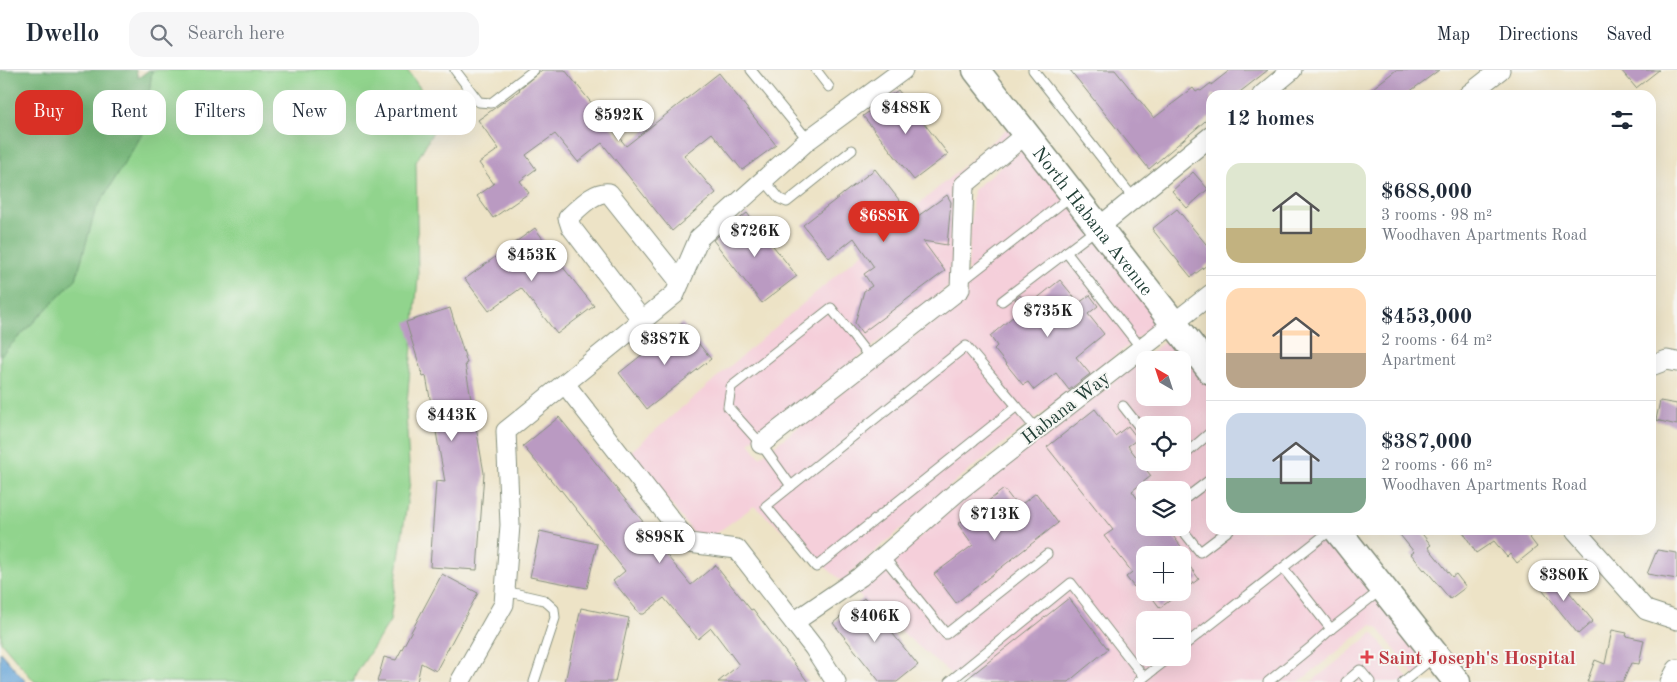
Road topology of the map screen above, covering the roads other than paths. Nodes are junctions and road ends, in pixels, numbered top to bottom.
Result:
1 (455, 70) edge
2 (534, 70) edge
3 (751, 70) edge
4 (816, 70) edge
5 (903, 70) edge
6 (976, 70) edge
7 (1033, 70) edge
8 (1292, 70) edge
9 (1500, 70) edge
10 (829, 87) dead end
11 (1268, 90) edge
12 (1474, 90) edge
13 (1026, 134) junction
14 (808, 140) junction
15 (1206, 140) edge
16 (852, 150) dead end
17 (764, 180) junction
18 (1073, 194) junction
19 (1134, 198) junction
20 (1099, 227) junction
21 (1066, 252) junction
22 (680, 282) junction
23 (960, 282) junction
24 (1206, 298) edge
25 (1002, 301) dead end
26 (642, 320) junction
27 (1174, 323) junction
28 (1141, 348) junction
29 (870, 359) junction
30 (1677, 362) edge
31 (1206, 364) edge
32 (1656, 364) edge
33 (565, 384) junction
34 (1017, 406) junction
35 (1123, 406) dead end
36 (1136, 423) edge
37 (1037, 430) junction
38 (1206, 436) edge
39 (760, 444) junction
40 (1191, 449) edge
41 (1206, 483) edge
42 (791, 486) junction
43 (1191, 494) edge
44 (1222, 535) edge
45 (1325, 535) edge
46 (1341, 535) edge
47 (1579, 535) edge
48 (1187, 536) edge
49 (1047, 554) dead end
50 (883, 556) junction
51 (1283, 568) junction
52 (1384, 588) junction
53 (505, 591) junction
54 (1677, 620) edge
55 (794, 622) junction
56 (1331, 629) junction
57 (1191, 640) edge
58 (1436, 655) junction
59 (1159, 666) edge
60 (1677, 669) edge
61 (1141, 680) edge
62 (460, 682) edge
63 (534, 682) edge
64 (836, 682) edge
65 (949, 682) edge
66 (1268, 682) edge
67 (1346, 682) edge
68 (1370, 682) edge
69 (1403, 682) edge
70 (1457, 682) edge
71 (1670, 682) edge

1 - 2 lane
3 - 14 lane
4 - 10 lane
5 - 14 street
6 - 13 street, North Habana Avenue
7 - 19 lane
8 - 11 street
9 - 12 street
13 - 18 street, North Habana Avenue
13 - 23 street
14 - 17 street
15 - 19 street
16 - 17 lane
17 - 22 street
18 - 20 street, North Habana Avenue
18 - 23 lane
19 - 20 street
20 - 21 lane
20 - 27 street, North Habana Avenue
21 - 25 lane
21 - 28 lane
22 - 26 street
22 - 26 street
23 - 29 street
24 - 27 street, Habana Way
26 - 33 street
27 - 28 street, Habana Way
27 - 31 street, North Habana Avenue
28 - 37 street, Habana Way
29 - 39 street
29 - 39 lane
30 - 32 street
33 - 53 street
33 - 55 street
34 - 37 lane
34 - 42 lane
34 - 42 lane
35 - 36 lane
37 - 50 street, Habana Way
38 - 40 lane
39 - 42 lane
41 - 43 lane
44 - 48 lane
45 - 51 lane
46 - 52 street
47 - 54 street
49 - 50 lane
50 - 55 street, Habana Way
51 - 56 lane
51 - 57 lane
52 - 56 lane
52 - 58 street
53 - 62 street
53 - 63 lane
55 - 64 street
56 - 66 lane
58 - 69 lane
58 - 70 street
59 - 61 lane
60 - 71 street
61 - 65 lane
67 - 68 lane

